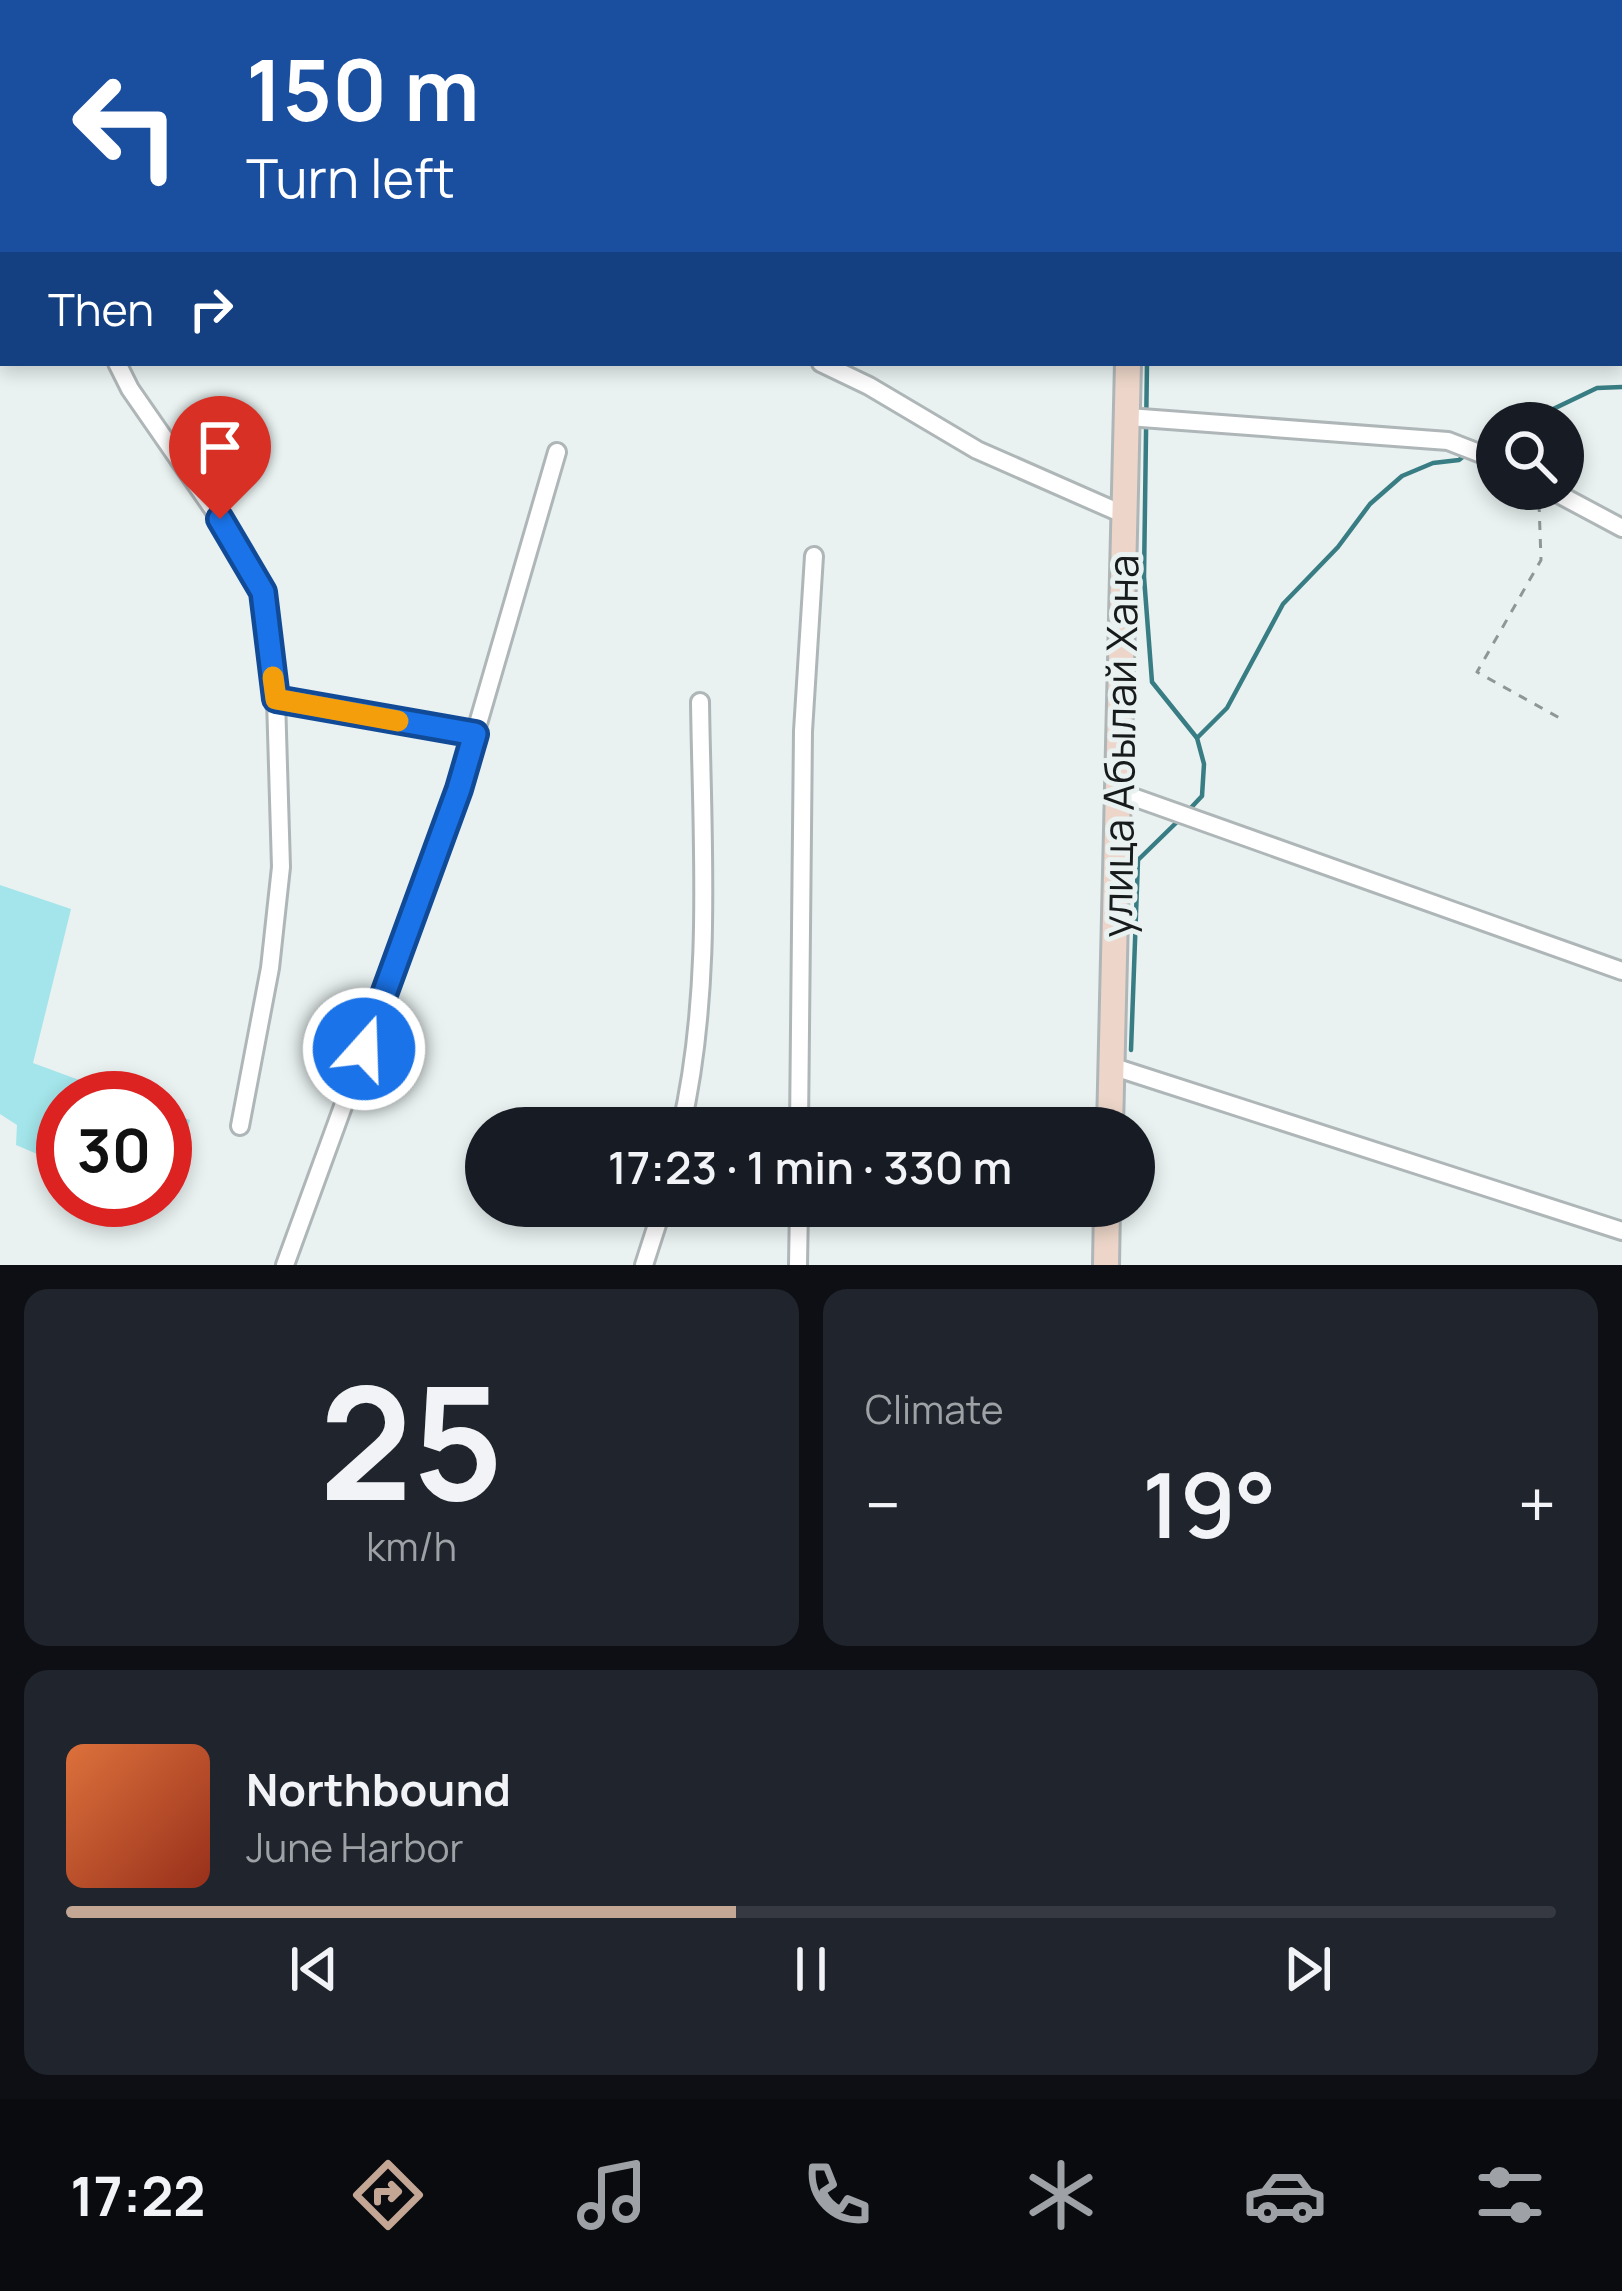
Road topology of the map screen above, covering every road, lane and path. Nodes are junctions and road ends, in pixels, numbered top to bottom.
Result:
1 (119, 366) edge
2 (827, 366) edge
3 (1128, 366) edge
4 (1128, 417) junction
5 (557, 452) dead end
6 (1476, 452) edge
7 (1584, 508) edge
8 (1540, 510) edge
9 (1125, 515) junction
10 (1622, 529) edge
11 (814, 556) dead end
12 (276, 699) junction
13 (700, 701) dead end
14 (1564, 721) dead end
15 (475, 734) junction
16 (1119, 791) junction
17 (1622, 970) edge
18 (1111, 1066) junction
19 (684, 1107) edge
20 (799, 1107) edge
21 (1110, 1107) edge
22 (240, 1126) dead end
23 (656, 1227) edge
24 (799, 1227) edge
25 (1107, 1227) edge
26 (1622, 1231) edge
27 (284, 1265) edge
28 (644, 1265) edge
29 (798, 1265) edge
30 (1106, 1265) edge

1 - 12 street
2 - 9 street
3 - 4 main road, улица Абылай Хана
4 - 6 street
4 - 9 main road, улица Абылай Хана
5 - 15 street
7 - 10 street
8 - 14 path
9 - 16 main road, улица Абылай Хана
11 - 20 street
12 - 15 street
12 - 22 street
13 - 19 street
15 - 27 street
16 - 17 street
16 - 18 main road, улица Абылай Хана
18 - 21 main road, улица Абылай Хана
18 - 26 street
23 - 28 street
24 - 29 street
25 - 30 main road

